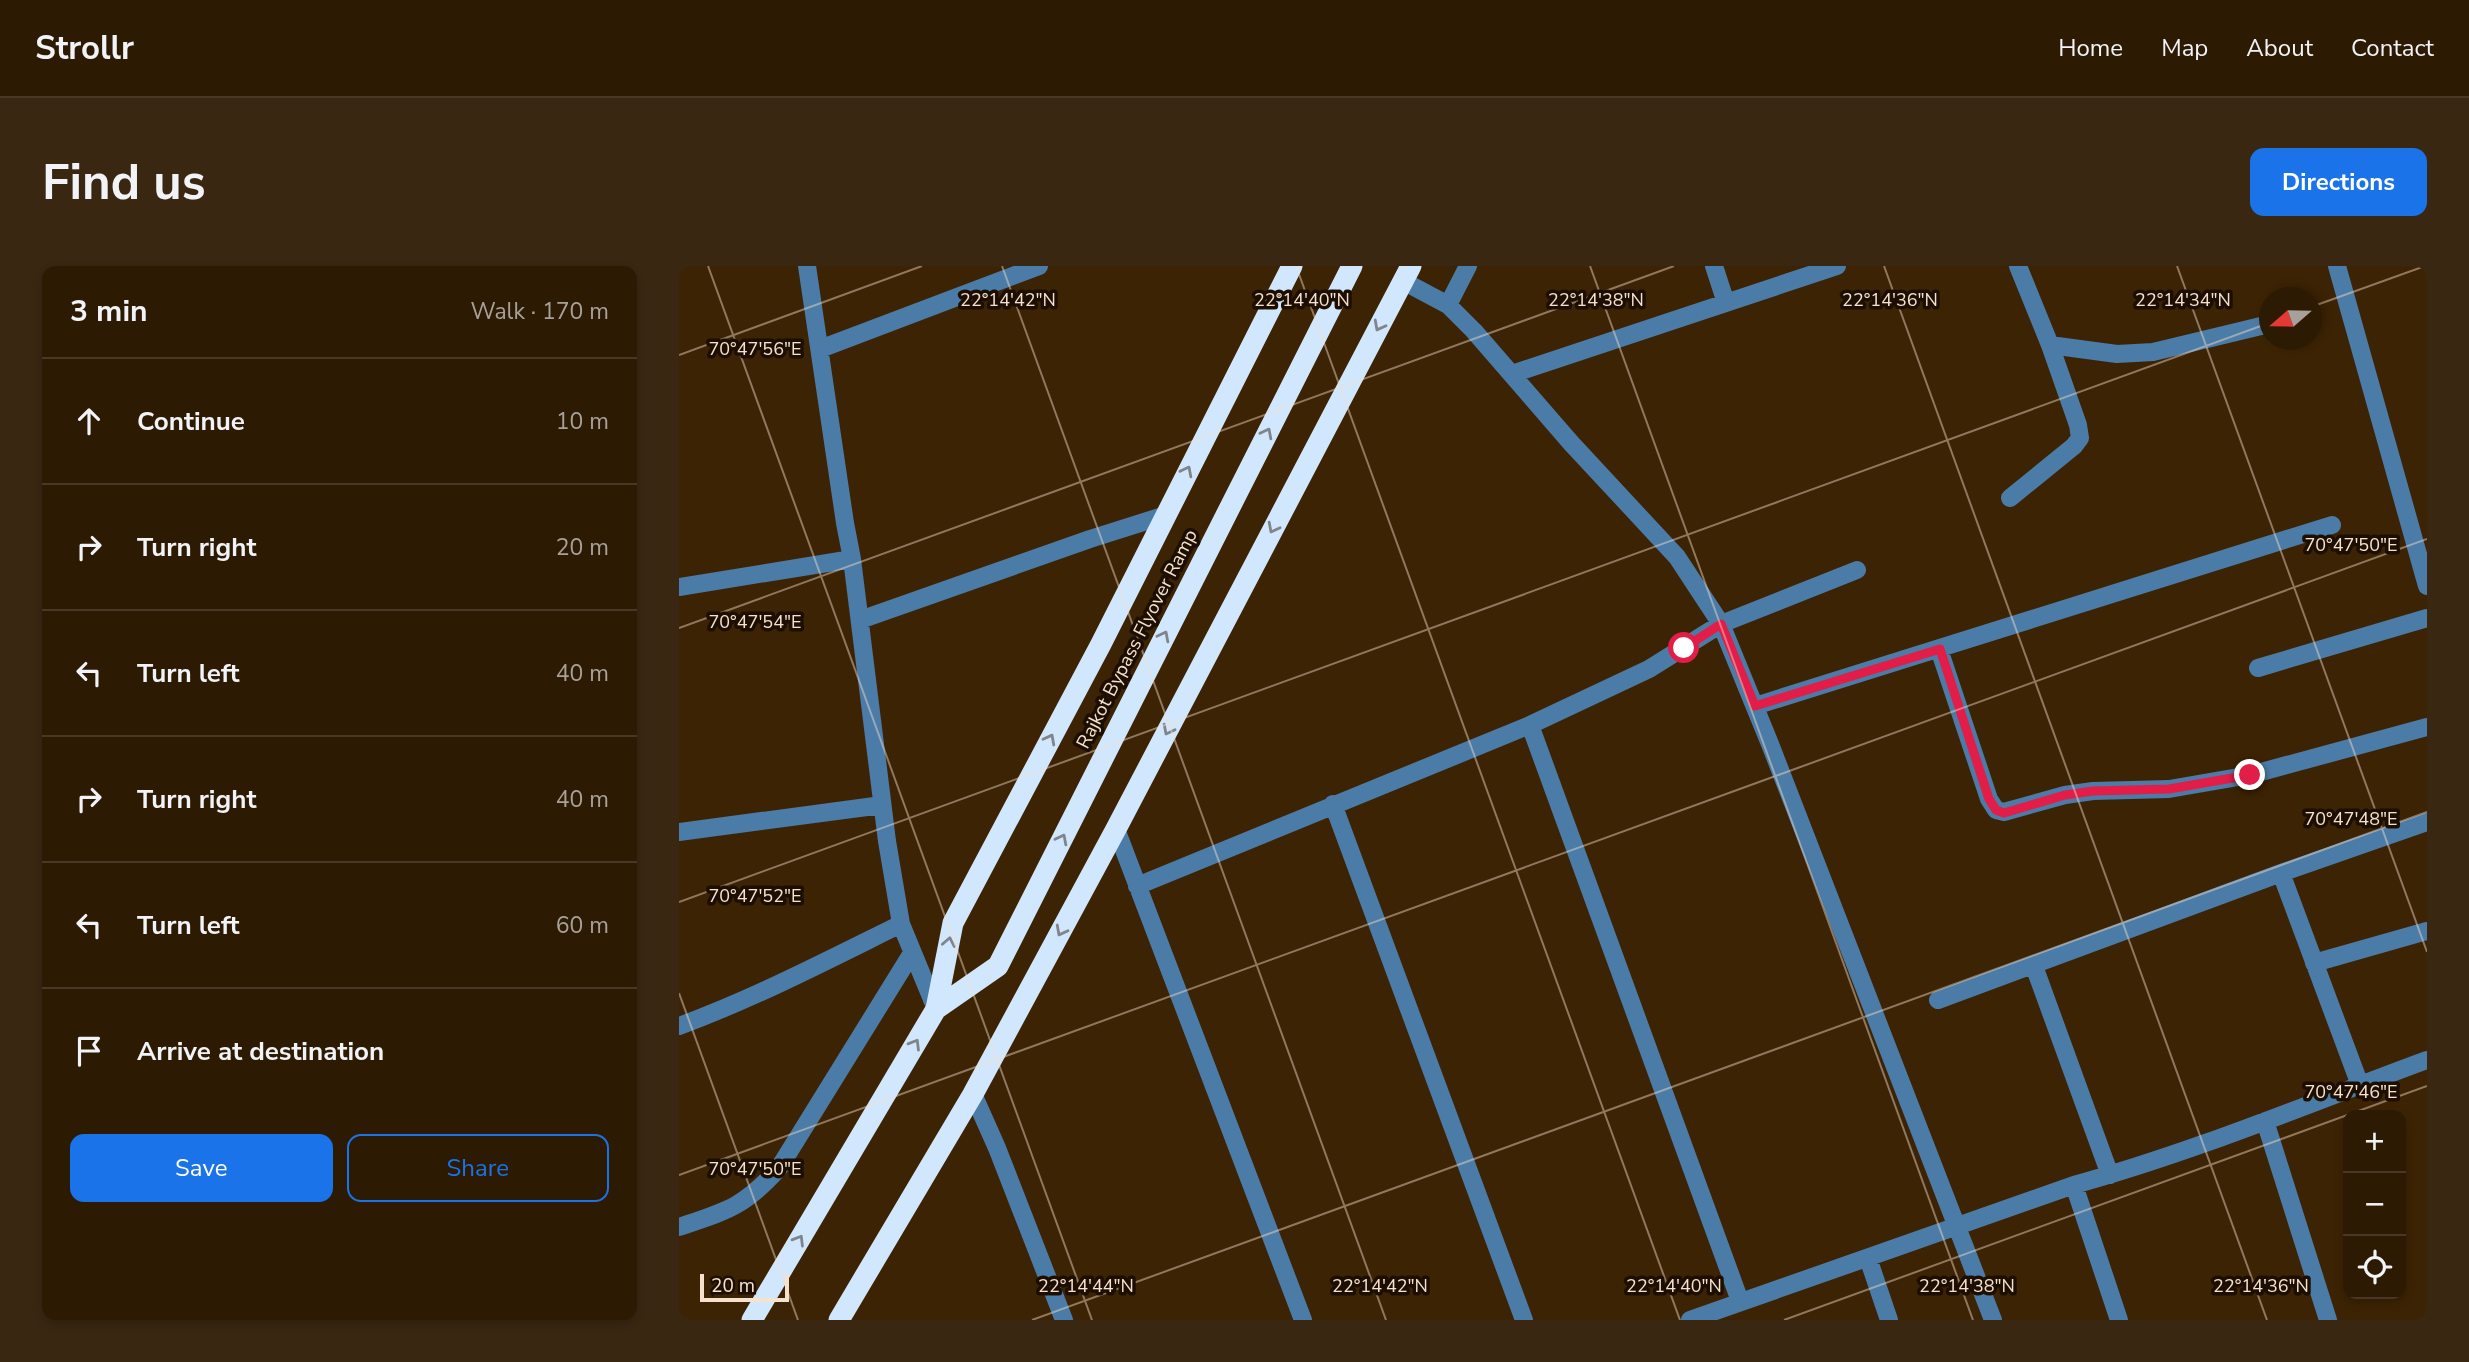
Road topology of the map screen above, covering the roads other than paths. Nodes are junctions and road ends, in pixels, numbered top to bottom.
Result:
1 (807, 266) edge
2 (1039, 266) edge
3 (1292, 266) edge
4 (1352, 266) edge
5 (1468, 266) edge
6 (1714, 266) edge
7 (1837, 266) edge
8 (2018, 266) edge
9 (2337, 266) edge
10 (1407, 273) edge
11 (1726, 303) junction
12 (1448, 304) junction
13 (2259, 326) edge
14 (2050, 345) junction
15 (820, 349) junction
16 (1512, 374) junction
17 (2010, 498) dead end
18 (1166, 515) junction
19 (2332, 525) dead end
20 (852, 559) junction
21 (1857, 570) dead end
22 (2427, 586) edge
23 (679, 587) edge
24 (2427, 618) edge
25 (860, 620) junction
26 (1721, 624) junction
27 (1940, 649) junction
28 (2257, 668) dead end
29 (1755, 706) junction
30 (1530, 725) junction
31 (2427, 727) edge
32 (1333, 804) junction
33 (883, 805) junction
34 (2427, 822) edge
35 (1116, 830) junction
36 (679, 832) edge
37 (2281, 873) junction
38 (1137, 886) junction
39 (901, 925) junction
40 (2427, 931) edge
41 (912, 953) junction
42 (2315, 962) junction
43 (2034, 965) junction
44 (1938, 1000) dead end
45 (936, 1009) junction
46 (679, 1027) edge
47 (2427, 1060) edge
48 (2360, 1085) junction
49 (973, 1094) junction
50 (2265, 1121) junction
51 (2110, 1175) junction
52 (2074, 1185) junction
53 (1958, 1226) junction
54 (679, 1227) edge
55 (1868, 1258) junction
56 (1740, 1301) junction
57 (752, 1320) edge
58 (839, 1320) edge
59 (1064, 1320) edge
60 (1303, 1320) edge
61 (1524, 1320) edge
62 (1690, 1320) edge
63 (1889, 1320) edge
64 (1993, 1320) edge
65 (2119, 1320) edge
66 (2328, 1320) edge

1 - 15 street
2 - 15 street
18 -> 3 highway
45 -> 4 highway, Rajkot Bypass Flyover Ramp
5 - 12 street
6 - 11 street
7 - 11 street
8 - 14 street
9 - 22 street
10 - 12 street
10 -> 35 highway
11 - 16 street
12 - 16 street
13 - 14 street
14 - 17 street
15 - 20 street
16 - 26 street
18 - 25 street
45 -> 18 highway
19 - 27 street
20 - 23 street
20 - 25 street
21 - 26 street
24 - 28 street
25 - 33 street
26 - 29 street
26 - 30 street
27 - 29 street
27 - 31 street
29 - 53 street
30 - 32 street
30 - 56 street
32 - 38 street
32 - 61 street
33 - 36 street
33 - 39 street
34 - 37 street
35 - 38 street
35 -> 49 highway
37 - 42 street
37 - 43 street
38 - 60 street
39 - 41 street
39 - 46 street
40 - 42 street
41 - 45 street
41 - 54 street
42 - 48 street
43 - 44 street
43 - 51 street
57 -> 45 highway
47 - 48 street
48 - 50 street
49 - 58 highway
49 - 59 street
50 - 51 street
50 - 66 street
51 - 52 street
52 - 53 street
52 - 65 street
53 - 55 street
53 - 64 street
55 - 56 street
55 - 63 street
56 - 62 street

